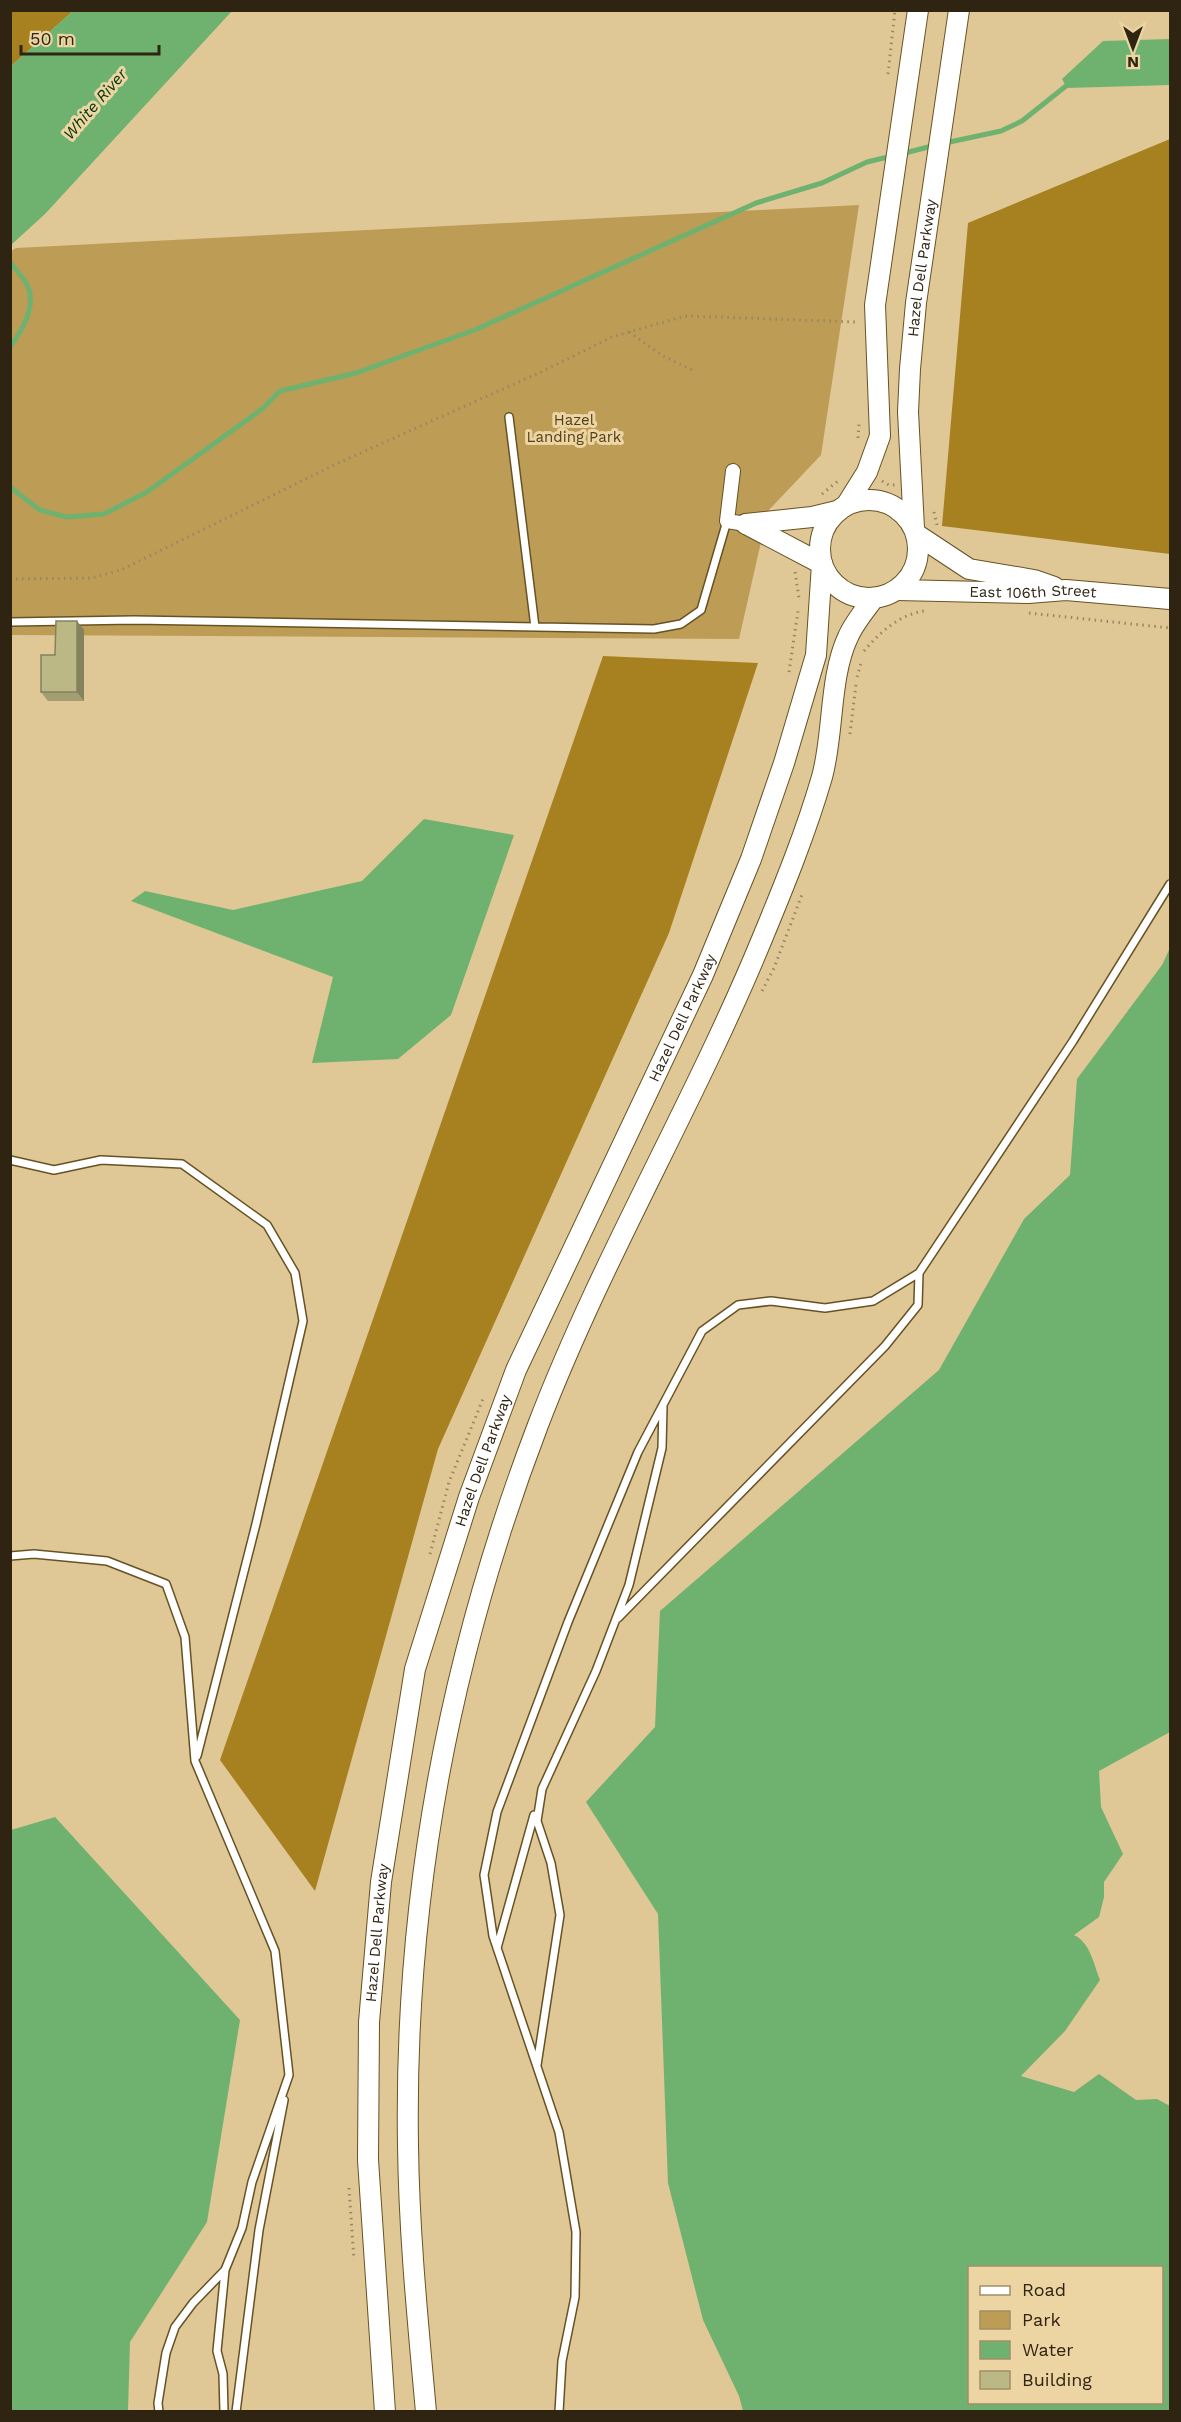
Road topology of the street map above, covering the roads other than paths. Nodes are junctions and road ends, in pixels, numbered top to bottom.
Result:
1 (918, 10) edge
2 (959, 10) edge
3 (509, 417) dead end
4 (734, 471) dead end
5 (842, 508) junction
6 (737, 522) junction
7 (915, 531) junction
8 (822, 564) junction
9 (897, 590) junction
10 (1066, 590) junction
11 (874, 598) junction
12 (1170, 599) edge
13 (10, 622) edge
14 (535, 627) junction
15 (1170, 884) edge
16 (10, 1161) edge
17 (919, 1273) junction
18 (663, 1406) junction
19 (10, 1556) edge
20 (615, 1621) junction
21 (195, 1761) junction
22 (542, 1789) junction
23 (497, 1948) junction
24 (537, 2067) junction
25 (289, 2076) junction
26 (225, 2270) junction
27 (159, 2412) edge
28 (224, 2412) edge
29 (236, 2412) edge
30 (385, 2412) edge
31 (426, 2412) edge
32 (559, 2412) edge

1 - 5 main road
2 - 7 main road, Hazel Dell Parkway
3 - 14 lane
4 - 6 street
5 - 6 main road
5 - 7 main road
5 - 8 main road
6 - 8 main road
6 - 14 lane
7 - 9 main road
7 - 10 main road
8 - 11 main road
8 - 30 main road, Hazel Dell Parkway
9 - 10 main road, East 106th Street
9 - 11 main road
10 - 12 main road, East 106th Street
11 - 31 main road
13 - 14 lane
15 - 17 lane
16 - 21 lane
17 - 18 lane
17 - 20 lane
18 - 20 lane
18 - 23 lane
19 - 21 lane
20 - 22 lane
21 - 25 lane
22 - 23 lane
22 - 24 lane
23 - 24 lane
24 - 32 lane
25 - 26 lane
25 - 29 lane
26 - 27 lane
26 - 28 lane

